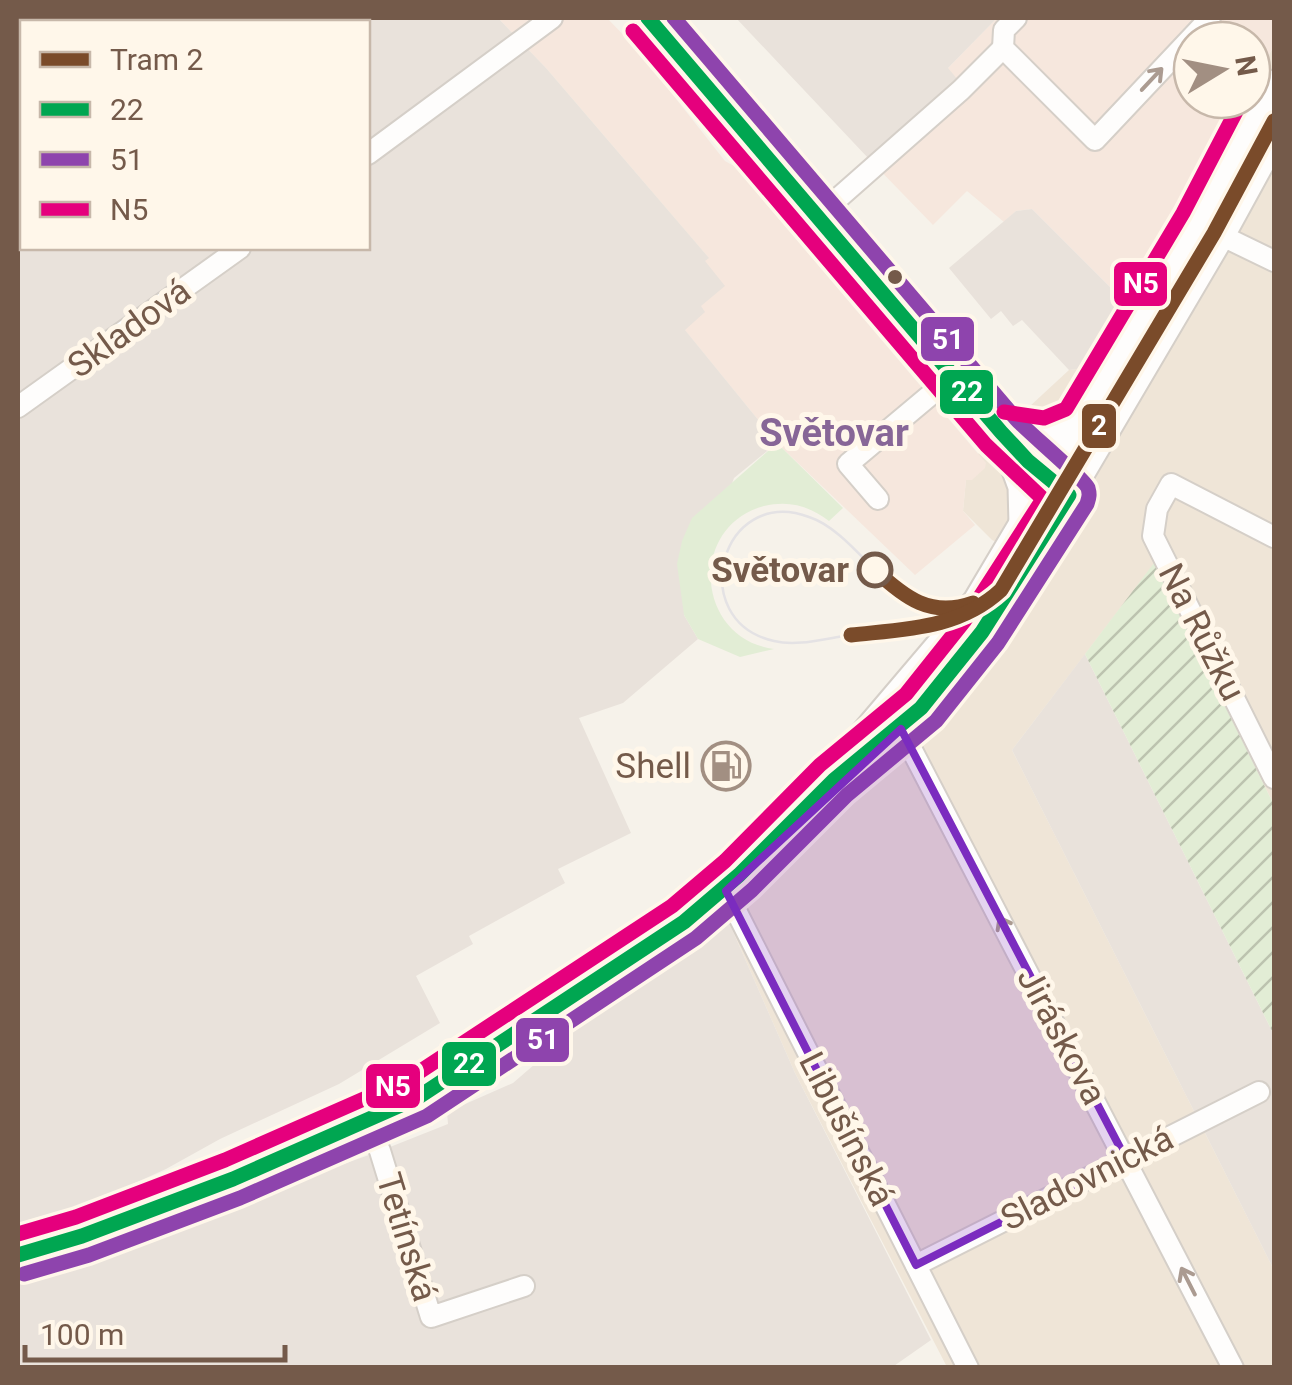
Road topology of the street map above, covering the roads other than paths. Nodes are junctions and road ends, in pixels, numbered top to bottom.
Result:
1 (552, 18) edge
2 (648, 18) edge
3 (1016, 18) edge
4 (1210, 18) edge
5 (1003, 48) junction
6 (1274, 83) edge
7 (1274, 140) edge
8 (370, 153) edge
9 (818, 216) junction
10 (1211, 230) junction
11 (237, 250) edge
12 (1274, 261) edge
13 (953, 376) junction
14 (18, 407) edge
15 (1080, 425) junction
16 (1001, 432) junction
17 (1060, 487) junction
18 (878, 499) dead end
19 (1022, 524) junction
20 (1274, 536) edge
21 (875, 723) junction
22 (901, 729) junction
23 (1274, 778) edge
24 (827, 786) junction
25 (726, 891) junction
26 (1259, 1092) dead end
27 (367, 1122) junction
28 (1126, 1159) junction
29 (18, 1255) edge
30 (916, 1265) junction
31 (524, 1286) dead end
32 (968, 1368) edge
33 (1233, 1368) edge

1 - 8 street
2 - 9 main road
3 - 5 street
5 -> 4 street
5 - 9 street
6 - 10 street
7 - 10 street
9 - 13 main road
10 - 12 street
10 - 15 street
10 - 17 street
11 - 14 street, Skladová
13 - 16 main road
13 - 18 street
15 - 16 street
15 - 17 street
16 - 17 main road
16 - 19 street
17 - 19 street
17 - 22 street
19 - 21 street
20 - 23 street, Na Růžku
21 - 22 street
21 - 24 street
22 - 24 street
28 -> 22 street, Jiráskova
24 - 25 street
25 - 27 street
25 - 30 street, Libušínská
26 - 28 street, Sladovnická
27 - 29 street
27 - 31 street, Tetínská
28 - 30 street, Sladovnická
33 -> 28 street, Jiráskova
30 - 32 street, Libušínská

